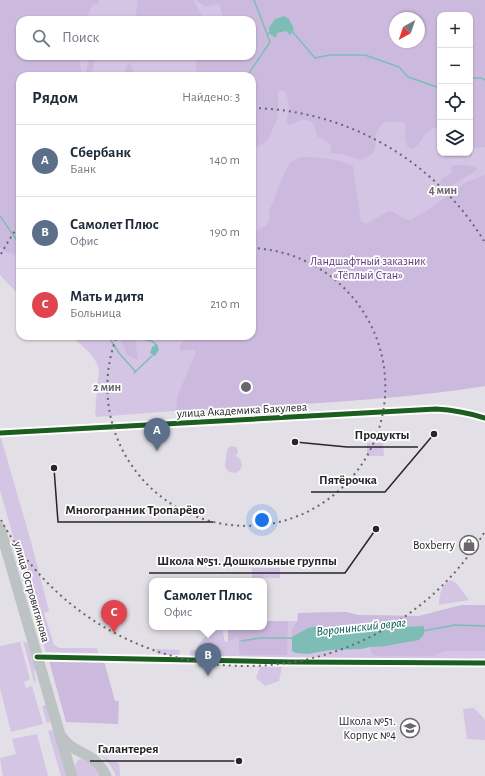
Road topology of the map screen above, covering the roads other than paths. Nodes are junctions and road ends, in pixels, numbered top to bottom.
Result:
1 (485, 418) edge
2 (0, 433) edge
3 (0, 528) edge
4 (37, 657) junction
5 (485, 664) edge
6 (60, 733) junction
7 (97, 763) junction
8 (71, 774) edge
9 (106, 776) edge

1 - 2 street, улица Академика Бакулева
3 - 4 main road, улица Островитянова
4 - 5 street
4 - 6 main road, улица Островитянова
6 - 7 main road, улица Островитянова
6 - 8 main road, улица Островитянова
7 - 8 main road
7 - 9 main road, улица Островитянова

